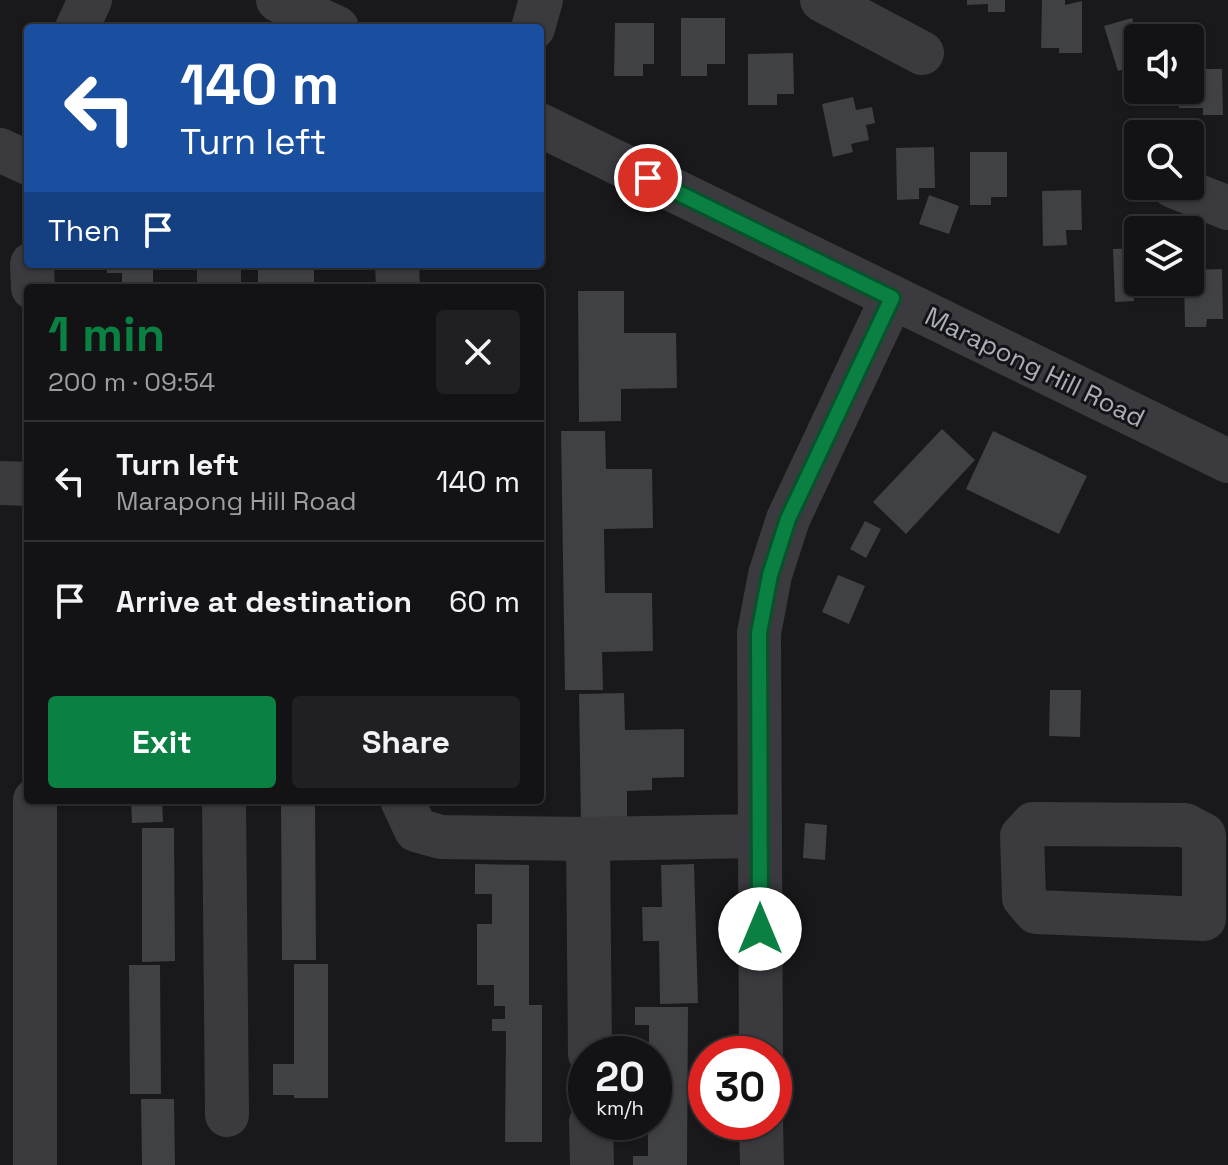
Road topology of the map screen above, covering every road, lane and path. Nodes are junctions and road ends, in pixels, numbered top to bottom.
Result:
1 (90, 0) edge
2 (278, 0) edge
3 (541, 0) edge
4 (822, 0) edge
5 (79, 24) edge
6 (329, 24) edge
7 (534, 24) edge
8 (922, 53) dead end
9 (544, 127) edge
10 (0, 150) edge
11 (24, 161) edge
12 (1204, 198) edge
13 (1228, 208) edge
14 (892, 298) junction
15 (1228, 461) edge
16 (0, 483) edge
17 (24, 484) edge
18 (224, 804) edge
19 (404, 804) edge
20 (23, 819) edge
21 (759, 836) junction
22 (588, 839) junction
23 (590, 1036) edge
24 (761, 1036) edge
25 (227, 1115) dead end
26 (591, 1140) edge
27 (761, 1140) edge
28 (35, 1165) edge
29 (592, 1165) edge
30 (762, 1165) edge

1 - 5 street
2 - 6 street
3 - 7 street
4 - 8 street
9 - 14 street, Marapong Hill Road
10 - 11 street
12 - 13 street
14 - 15 street, Marapong Hill Road
14 - 21 street
16 - 17 street
18 - 25 street
19 - 22 street
20 - 28 street
21 - 22 street
21 - 24 street
22 - 23 street
26 - 29 street
27 - 30 street

